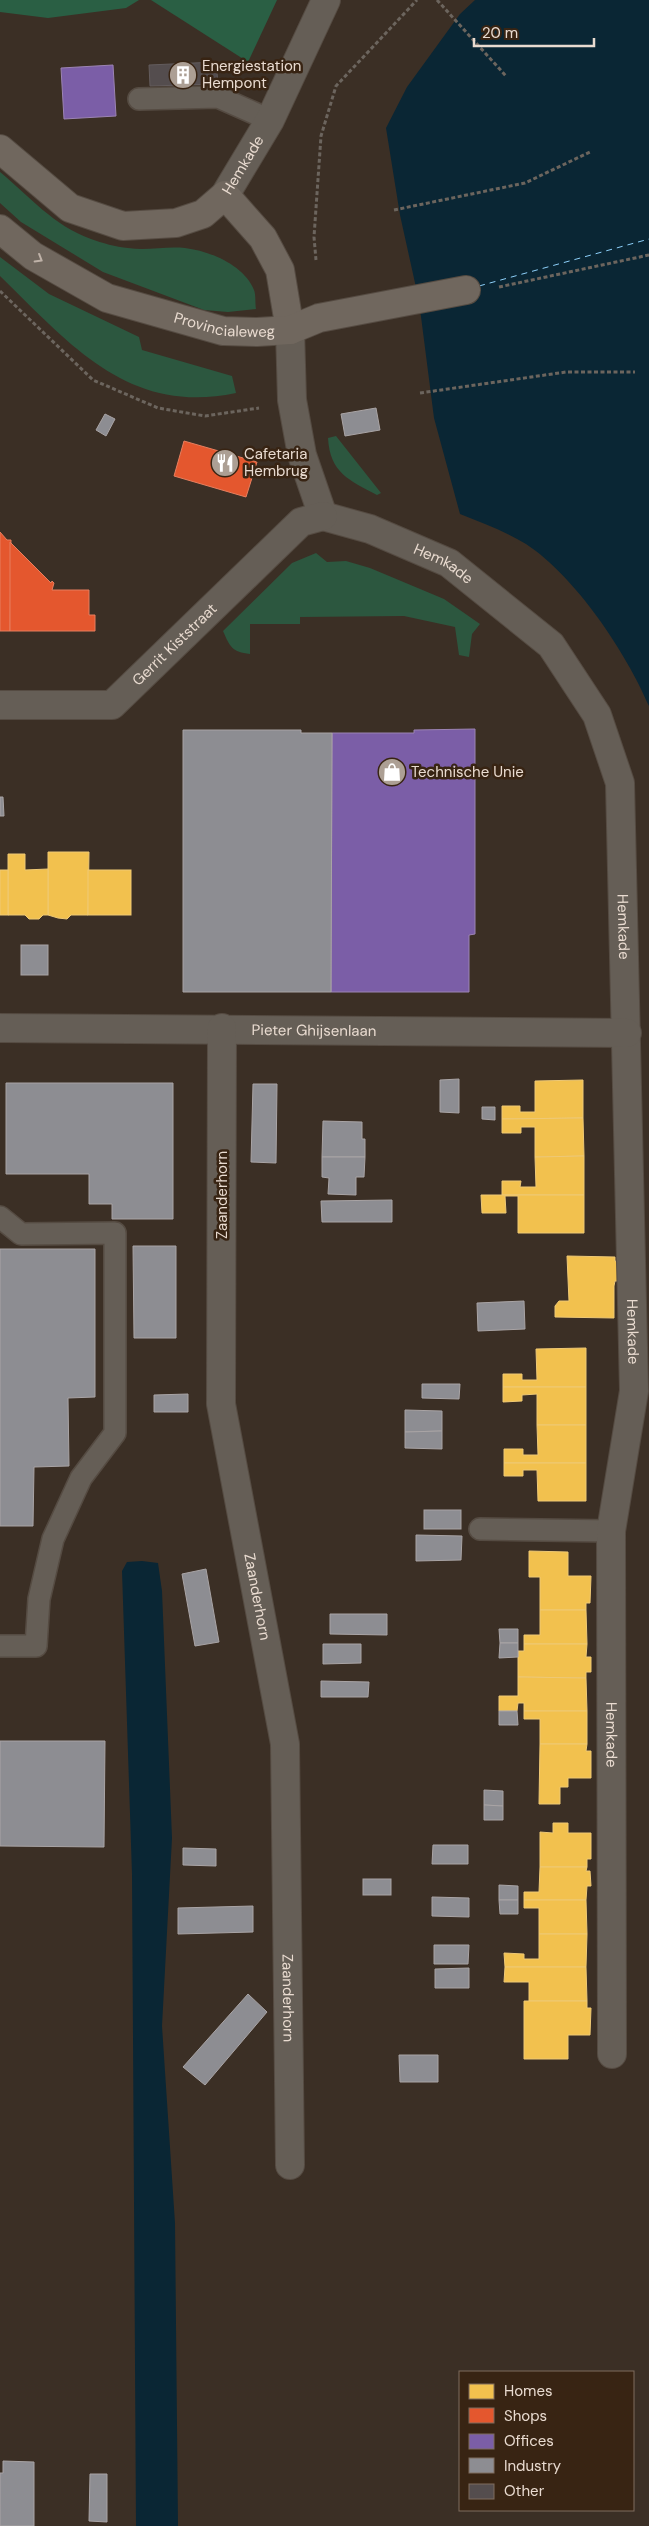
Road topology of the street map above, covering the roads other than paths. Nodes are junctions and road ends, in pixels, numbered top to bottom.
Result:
1 (326, 0) edge
2 (138, 99) dead end
3 (270, 120) junction
4 (0, 149) edge
5 (225, 195) junction
6 (0, 229) edge
7 (466, 290) dead end
8 (290, 330) junction
9 (323, 516) junction
10 (0, 705) edge
11 (0, 1028) edge
12 (222, 1028) junction
13 (627, 1033) junction
14 (0, 1217) edge
15 (480, 1529) dead end
16 (611, 1531) junction
17 (0, 1646) edge
18 (612, 2054) dead end
19 (290, 2165) dead end

1 - 3 street, Hemkade
2 - 3 lane
3 - 5 street, Hemkade
4 - 5 main road
5 - 8 main road, Hemkade
6 -> 8 main road, Provincialeweg
7 - 8 main road, Provincialeweg
8 - 9 street, Hemkade
9 - 10 street, Gerrit Kiststraat
9 - 13 street, Hemkade
11 - 12 street, Pieter Ghijsenlaan
12 - 13 street, Pieter Ghijsenlaan
12 - 19 street, Zaanderhorn
13 - 16 street, Hemkade
14 - 17 lane
15 - 16 lane
16 - 18 street, Hemkade

